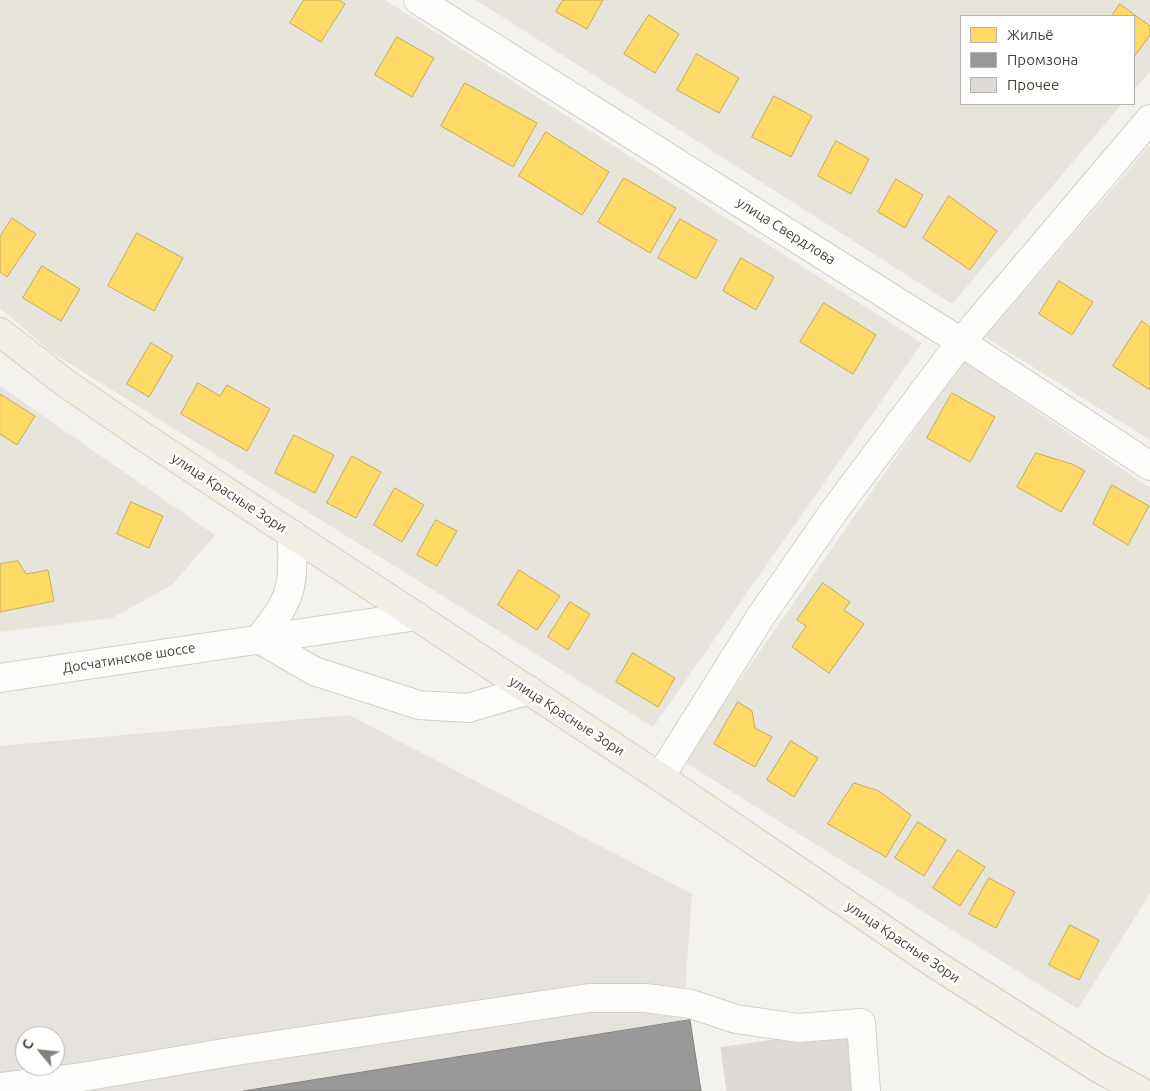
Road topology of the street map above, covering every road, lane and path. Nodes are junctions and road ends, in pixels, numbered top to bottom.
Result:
1 (418, 0) edge
2 (1150, 119) edge
3 (0, 332) edge
4 (961, 342) junction
5 (1150, 466) edge
6 (292, 534) junction
7 (417, 616) junction
8 (259, 639) junction
9 (0, 678) edge
10 (528, 690) junction
11 (660, 777) junction
12 (0, 1088) edge
13 (866, 1091) edge
14 (1140, 1091) edge

1 - 4 street, улица Свердлова
2 - 4 street
3 - 6 main road, улица Красные Зори
4 - 5 street, улица Свердлова
4 - 11 street
6 - 7 main road, улица Красные Зори
6 - 8 street
7 - 8 street, Досчатинское шоссе
7 - 10 main road, улица Красные Зори
8 - 9 street, Досчатинское шоссе
8 - 10 street
10 - 11 main road, улица Красные Зори
11 - 14 main road, улица Красные Зори
12 - 13 street

